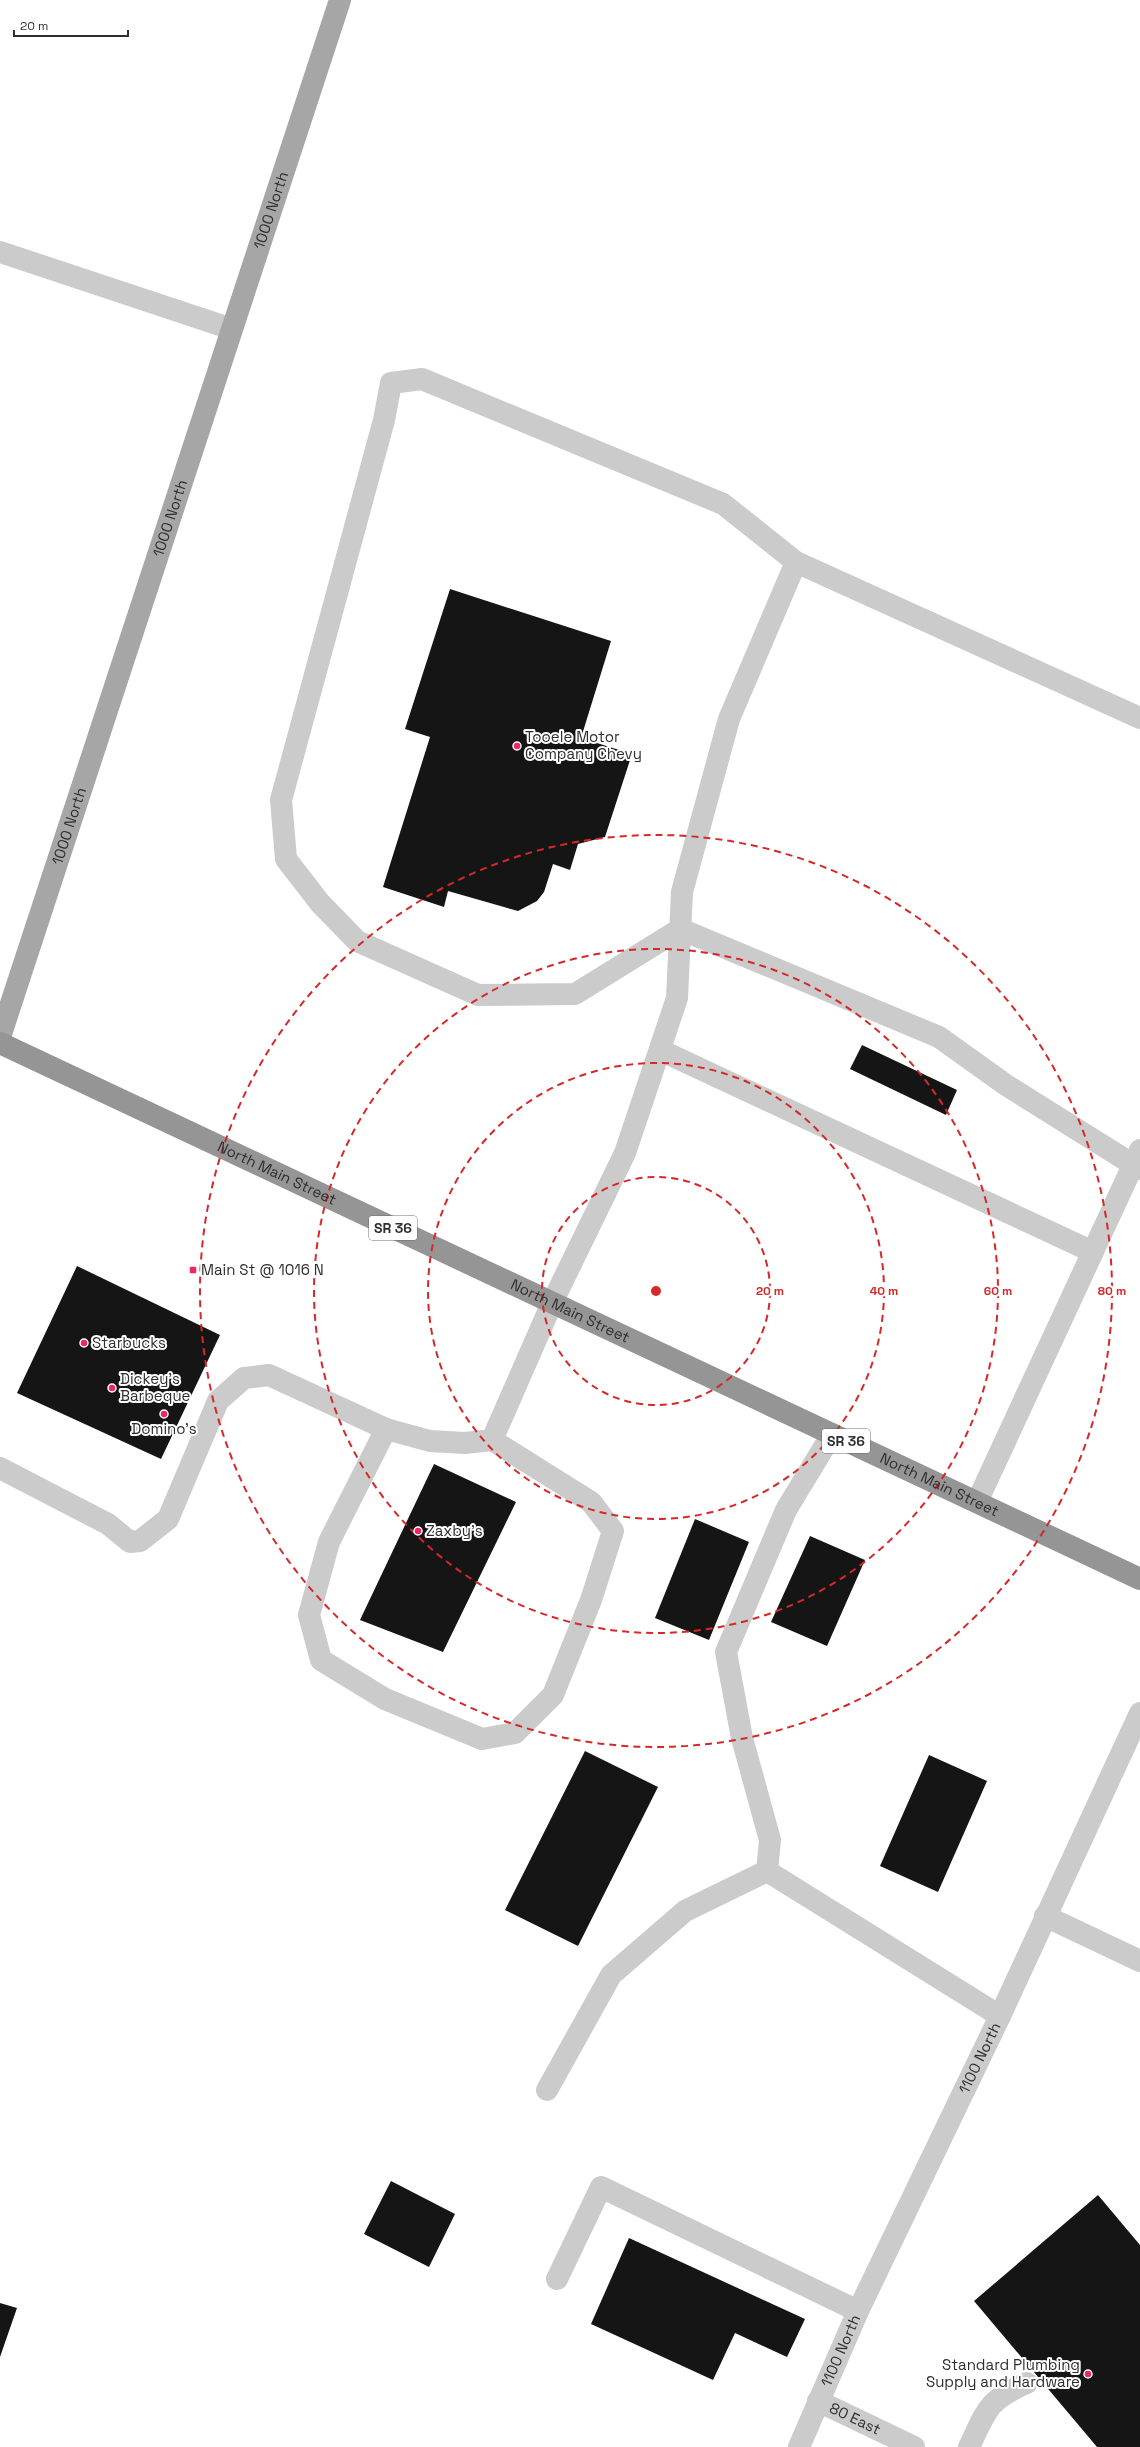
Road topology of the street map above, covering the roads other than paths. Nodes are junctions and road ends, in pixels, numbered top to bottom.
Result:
1 (340, 0) edge
2 (0, 252) edge
3 (232, 329) junction
4 (796, 562) junction
5 (1140, 718) edge
6 (680, 929) junction
7 (0, 1037) edge
8 (0, 1043) edge
9 (660, 1050) junction
10 (1138, 1161) edge
11 (1093, 1252) junction
12 (552, 1303) junction
13 (386, 1429) junction
14 (832, 1434) junction
15 (492, 1440) junction
16 (0, 1468) edge
17 (977, 1502) junction
18 (1140, 1578) edge
19 (1140, 1713) edge
20 (768, 1870) junction
21 (1045, 1916) junction
22 (1140, 1961) edge
23 (1000, 2016) junction
24 (547, 2090) dead end
25 (557, 2278) dead end
26 (858, 2311) junction
27 (1027, 2383) dead end
28 (818, 2401) junction
29 (799, 2447) edge
30 (914, 2447) edge
31 (969, 2447) edge

1 - 3 main road, 1000 North
2 - 3 street
3 - 7 main road, 1000 North
4 - 5 street
4 - 6 street
4 - 6 street
6 - 9 street
6 - 10 street
8 - 12 highway, North Main Street / SR 36
9 - 11 street
9 - 12 street
10 - 11 street
11 - 17 street
12 - 14 highway, North Main Street / SR 36
12 - 15 street
13 - 15 street
13 - 15 street
13 - 16 street
14 - 17 highway, North Main Street / SR 36
14 - 20 street
17 - 18 highway, North Main Street / SR 36
19 - 21 street, 1100 North
20 - 23 street
20 - 24 street
21 - 22 street
21 - 23 street, 1100 North
23 - 26 street, 1100 North
25 - 26 street
26 - 28 street, 1100 North
27 - 31 street
28 - 29 street, 1100 North
28 - 30 street, 80 East

